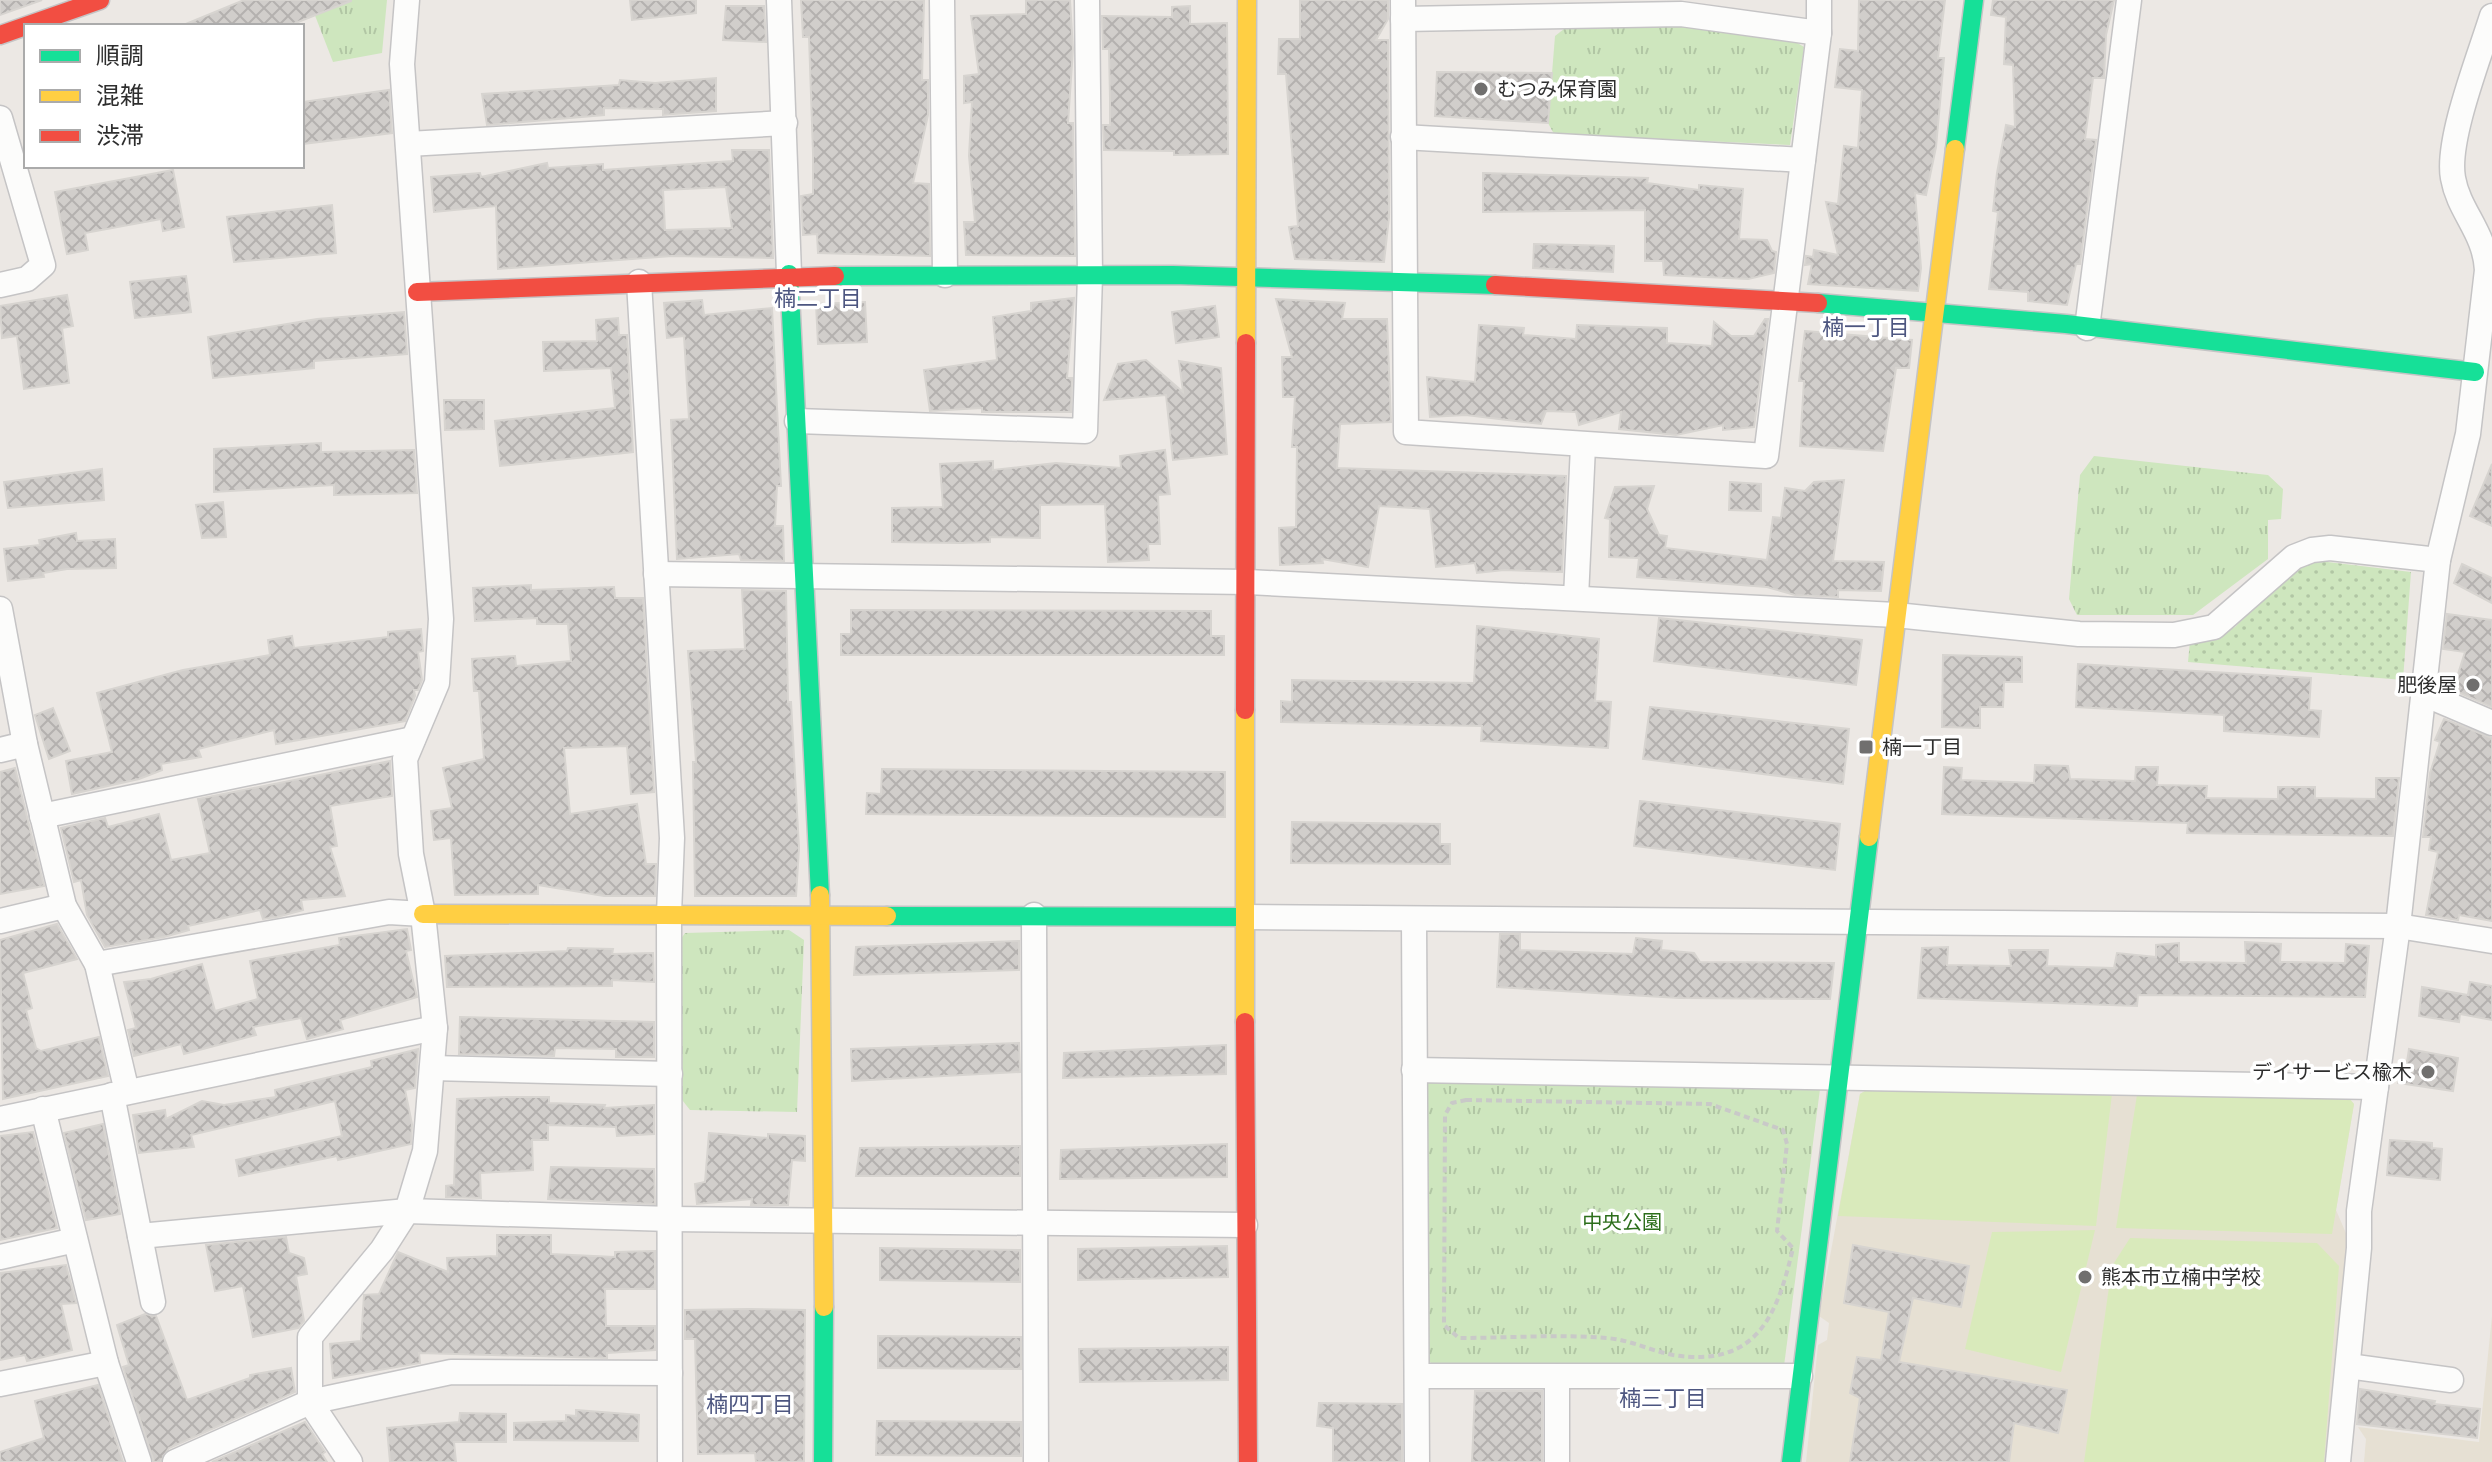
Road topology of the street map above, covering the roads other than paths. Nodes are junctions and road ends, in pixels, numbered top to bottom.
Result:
1 (407, 0) edge
2 (779, 0) edge
3 (942, 0) edge
4 (1087, 0) edge
5 (1247, 0) edge
6 (1819, 0) edge
7 (1974, 0) edge
8 (2129, 0) edge
9 (87, 2) edge
10 (1403, 10) edge
11 (2492, 16) edge
12 (29, 24) edge
13 (24, 26) edge
14 (1819, 33) junction
15 (0, 35) edge
16 (0, 118) edge
17 (785, 123) junction
18 (1403, 137) junction
19 (408, 144) junction
20 (1803, 160) junction
21 (789, 274) junction
22 (945, 275) junction
23 (1244, 275) junction
24 (1090, 276) junction
25 (639, 282) junction
26 (1403, 283) junction
27 (0, 285) edge
28 (417, 292) junction
29 (1786, 302) junction
30 (1934, 312) junction
31 (2087, 328) junction
32 (2480, 389) edge
33 (797, 421) junction
34 (1583, 446) junction
35 (2438, 560) junction
36 (656, 574) junction
37 (807, 575) junction
38 (1248, 582) junction
39 (1576, 598) junction
40 (0, 609) edge
41 (1896, 615) junction
42 (2424, 694) junction
43 (2492, 723) edge
44 (413, 739) junction
45 (25, 744) junction
46 (0, 750) edge
47 (42, 816) junction
48 (64, 906) junction
49 (423, 914) junction
50 (669, 914) junction
51 (821, 914) junction
52 (1034, 915) junction
53 (1244, 917) junction
54 (1414, 919) junction
55 (0, 921) edge
56 (1856, 922) junction
57 (2398, 926) junction
58 (2492, 941) edge
59 (97, 964) junction
60 (435, 1028) junction
61 (432, 1068) junction
62 (1414, 1070) junction
63 (670, 1074) junction
64 (1840, 1075) junction
65 (2376, 1087) junction
66 (120, 1093) junction
67 (43, 1109) junction
68 (0, 1119) edge
69 (407, 1211) junction
70 (670, 1219) junction
71 (825, 1221) junction
72 (1035, 1223) junction
73 (1245, 1225) junction
74 (140, 1236) junction
75 (75, 1240) junction
76 (0, 1257) edge
77 (153, 1302) dead end
78 (106, 1363) junction
79 (2348, 1366) junction
80 (670, 1373) junction
81 (1417, 1376) junction
82 (1800, 1376) junction
83 (1557, 1377) junction
84 (2451, 1380) dead end
85 (0, 1384) edge
86 (310, 1402) junction
87 (139, 1462) edge
88 (175, 1462) edge
89 (350, 1462) edge
90 (670, 1462) edge
91 (823, 1462) edge
92 (1036, 1462) edge
93 (1248, 1462) edge
94 (1417, 1462) edge
95 (1557, 1462) edge
96 (1791, 1462) edge
97 (2338, 1462) edge

1 - 19 street
2 - 17 street
3 - 22 street
4 - 24 street
5 - 23 street
6 - 14 street
7 - 30 street
8 - 31 street
9 - 12 street
10 - 14 street
10 - 18 street
11 - 32 street
13 - 15 street
14 - 20 street
16 - 27 street
17 - 19 street
17 - 21 street
18 - 20 street
18 - 26 street
19 - 28 street
20 - 29 street
21 - 22 street
21 - 25 street
21 - 33 street
22 - 24 street
23 - 24 street
23 - 26 street
23 - 38 street
24 - 33 street
25 - 28 street
25 - 36 street
26 - 29 street
26 - 34 street
28 - 44 street
29 - 30 street
29 - 34 street
30 - 31 street
30 - 41 street
31 - 32 street
32 - 35 street
33 - 37 street
34 - 39 street
35 - 41 street
35 - 42 street
36 - 37 street
36 - 50 street
37 - 38 street
37 - 51 street
38 - 39 street
38 - 53 street
39 - 41 street
40 - 45 street
41 - 56 street
42 - 43 street
42 - 57 street
44 - 47 street
44 - 49 street
45 - 46 street
45 - 47 street
47 - 48 street
48 - 55 street
48 - 59 street
49 - 50 street
49 - 59 street
49 - 60 street
50 - 51 street
50 - 63 street
51 - 52 street
51 - 71 street
52 - 53 street
52 - 72 street
53 - 54 street
53 - 73 street
54 - 56 street
54 - 62 street
56 - 57 street
56 - 64 street
57 - 58 street
57 - 65 street
59 - 66 street
60 - 61 street
60 - 66 street
61 - 63 street
61 - 69 street
62 - 64 street
62 - 81 street
63 - 70 street
64 - 65 street
64 - 82 street
65 - 79 street
66 - 67 street
66 - 74 street
67 - 68 street
67 - 75 street
69 - 70 street
69 - 74 street
69 - 86 street
70 - 71 street
70 - 80 street
71 - 72 street
71 - 91 street
72 - 73 street
72 - 92 street
73 - 93 street
74 - 77 street
75 - 76 street
75 - 78 street
78 - 85 street
78 - 87 street
79 - 84 street
79 - 97 street
80 - 86 street
80 - 90 street
81 - 83 street
81 - 94 street
82 - 83 street
82 - 96 street
83 - 95 street
86 - 88 street
86 - 89 street

